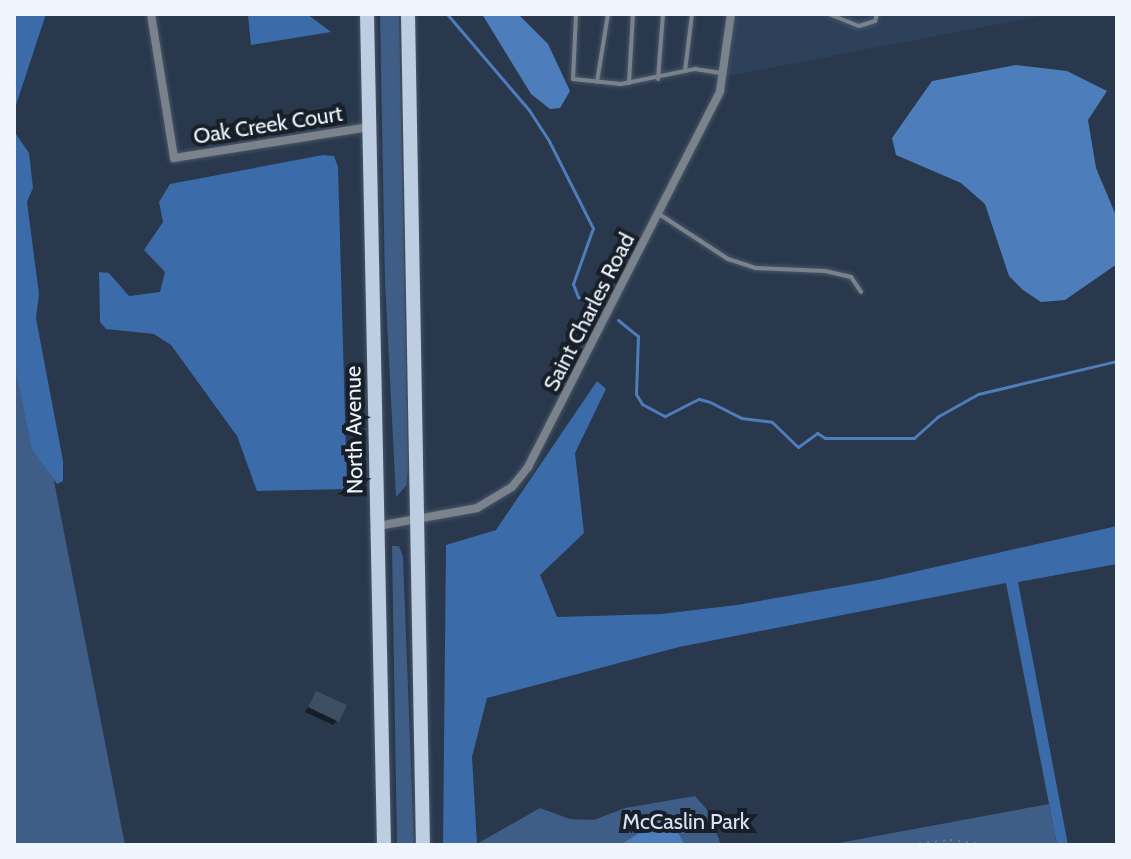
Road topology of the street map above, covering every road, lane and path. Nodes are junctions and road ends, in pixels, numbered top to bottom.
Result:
1 (151, 14) edge
2 (367, 14) edge
3 (408, 14) edge
4 (576, 14) edge
5 (608, 14) edge
6 (633, 14) edge
7 (663, 14) edge
8 (692, 14) edge
9 (731, 14) edge
10 (829, 14) edge
11 (877, 14) edge
12 (685, 72) junction
13 (724, 74) junction
14 (658, 79) junction
15 (597, 82) junction
16 (629, 83) junction
17 (369, 127) junction
18 (659, 214) junction
19 (861, 292) dead end
20 (418, 523) junction
21 (378, 526) junction
22 (384, 845) edge
23 (423, 845) edge
24 (903, 845) edge
25 (988, 845) edge

1 - 17 street, Oak Creek Court
2 - 17 main road, North Avenue
3 - 20 main road
4 - 15 lane
5 - 15 lane
6 - 16 lane
7 - 14 lane
8 - 12 lane
9 - 13 street, Saint Charles Road
10 - 11 lane
12 - 13 lane
12 - 14 lane
13 - 18 street, Saint Charles Road
14 - 16 lane
15 - 16 lane
17 - 21 main road, North Avenue
18 - 19 lane
18 - 20 street, Saint Charles Road
20 - 21 street, Saint Charles Road
20 - 23 main road
21 - 22 main road, North Avenue
24 - 25 path

